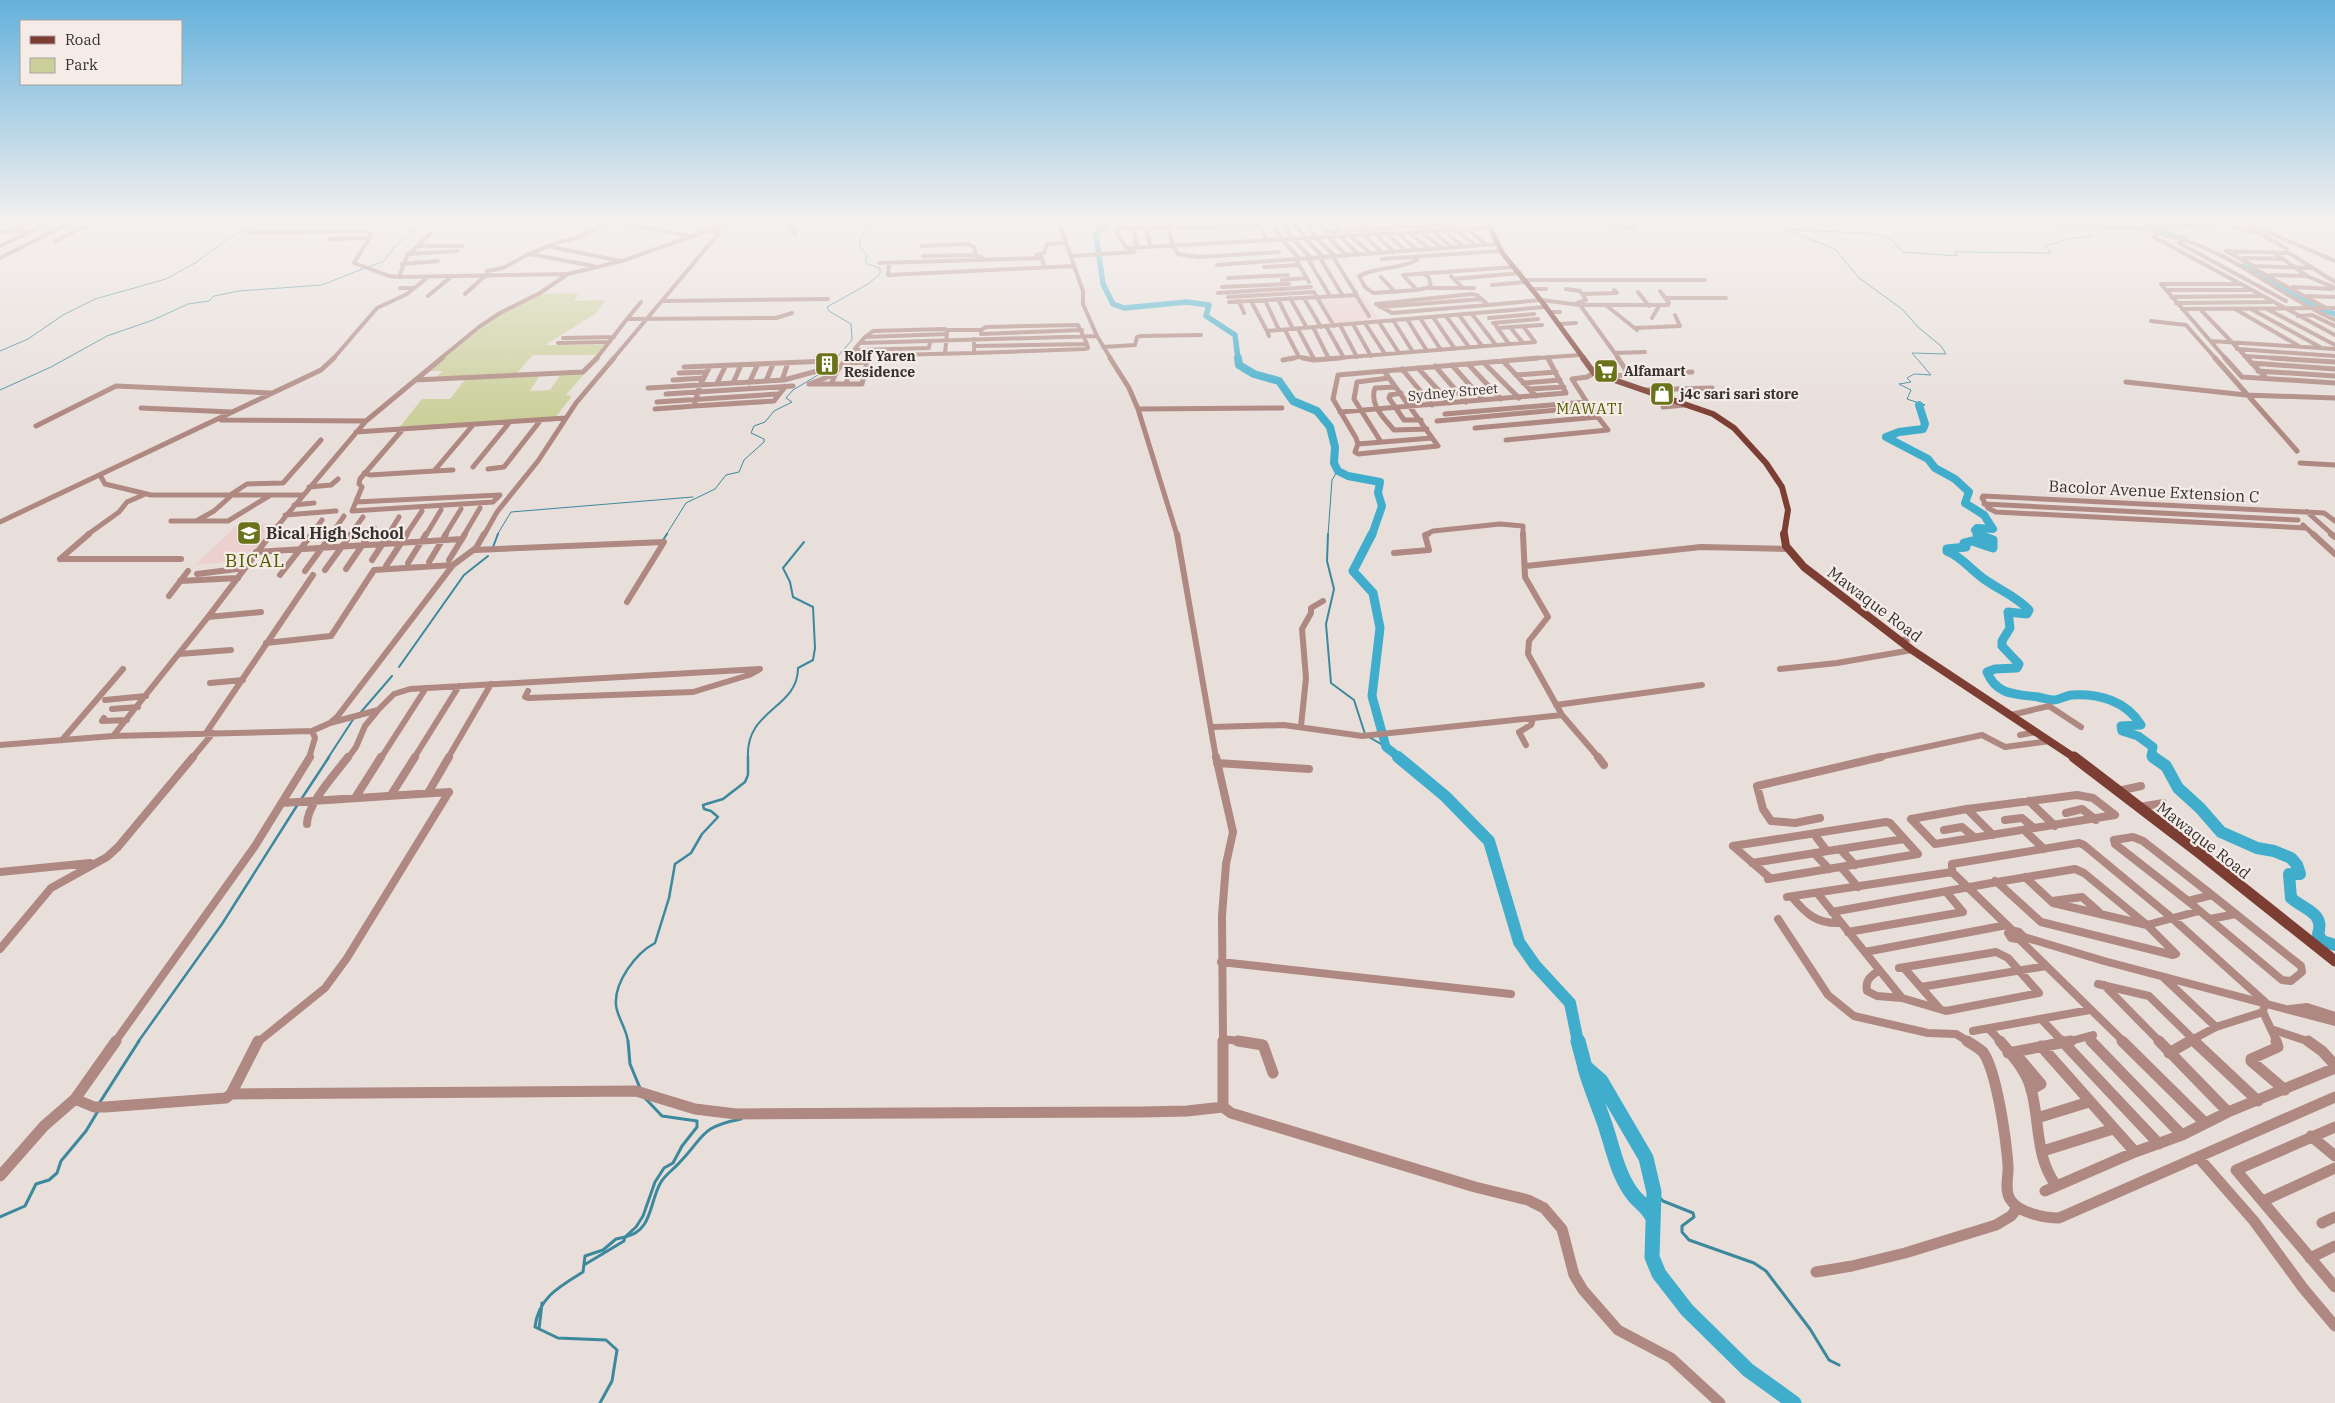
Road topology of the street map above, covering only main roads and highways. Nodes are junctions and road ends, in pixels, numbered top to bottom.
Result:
1 (1528, 285) edge
2 (2335, 961) edge

1 - 2 main road, Mawaque Road

